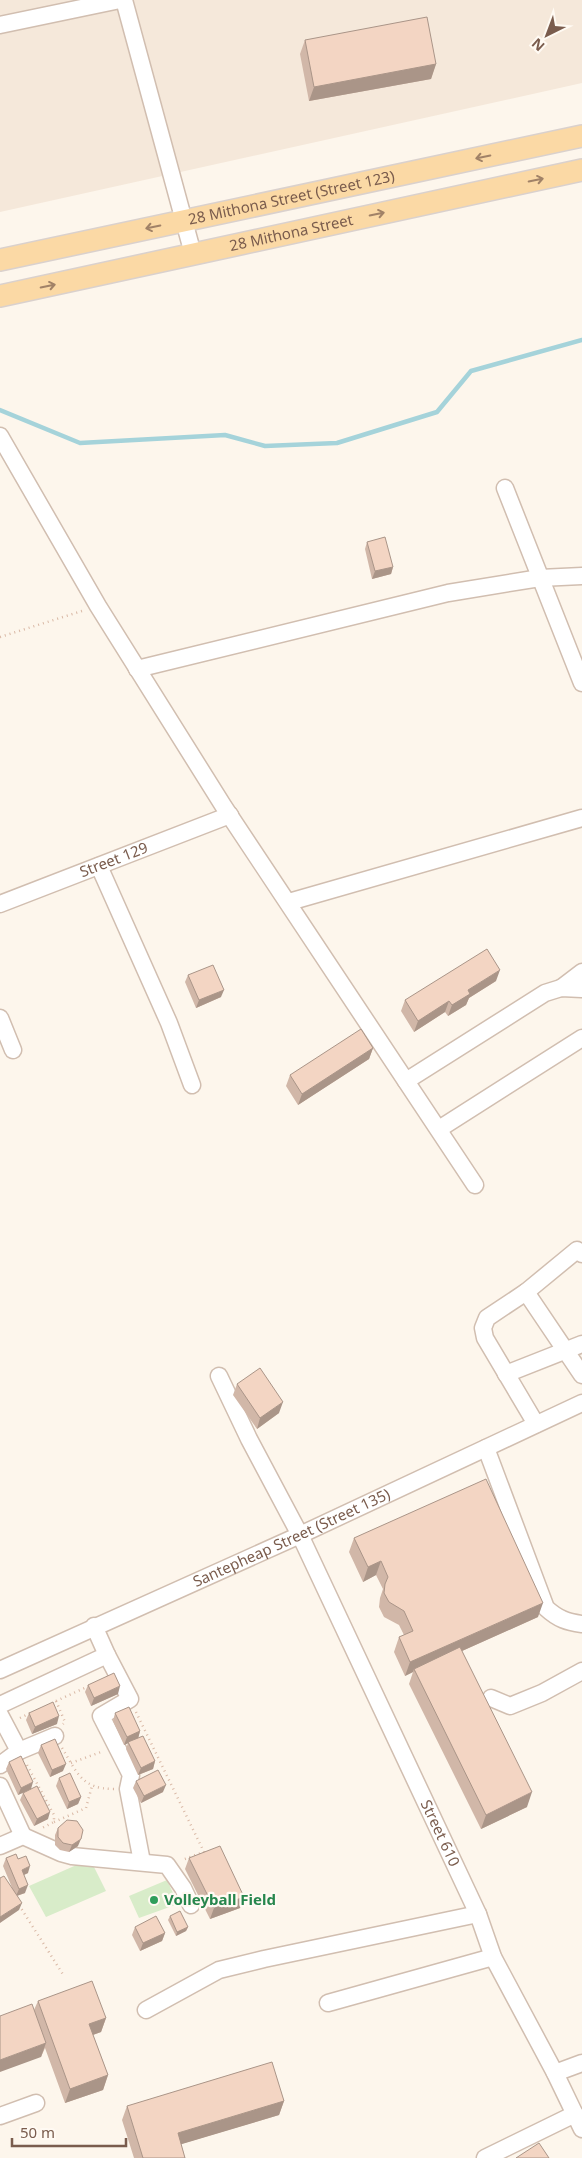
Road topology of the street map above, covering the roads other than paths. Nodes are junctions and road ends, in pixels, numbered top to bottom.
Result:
1 (120, 0) edge
2 (124, 0) edge
3 (0, 25) edge
4 (582, 136) edge
5 (582, 170) edge
6 (183, 221) junction
7 (193, 254) junction
8 (0, 260) edge
9 (0, 296) edge
10 (0, 436) edge
11 (505, 488) dead end
12 (582, 576) edge
13 (540, 578) junction
14 (138, 669) junction
15 (582, 683) edge
16 (230, 815) junction
17 (582, 818) edge
18 (99, 866) junction
19 (289, 902) junction
20 (0, 904) edge
21 (582, 972) edge
22 (561, 988) junction
23 (582, 989) edge
24 (0, 1018) edge
25 (582, 1038) edge
26 (13, 1050) dead end
27 (406, 1081) junction
28 (192, 1085) dead end
29 (439, 1129) junction
30 (475, 1185) dead end
31 (580, 1251) edge
32 (526, 1292) junction
33 (582, 1344) edge
34 (567, 1351) junction
35 (506, 1374) junction
36 (582, 1375) edge
37 (219, 1376) dead end
38 (582, 1403) edge
39 (536, 1424) junction
40 (486, 1448) junction
41 (300, 1535) junction
42 (582, 1624) edge
43 (94, 1626) junction
44 (107, 1655) junction
45 (0, 1670) edge
46 (582, 1671) edge
47 (491, 1698) dead end
48 (0, 1705) edge
49 (2, 1720) edge
50 (55, 1736) road end
51 (18, 1751) junction
52 (0, 1765) edge
53 (0, 1786) edge
54 (23, 1836) junction
55 (0, 1846) edge
56 (142, 1862) junction
57 (192, 1905) dead end
58 (478, 1914) junction
59 (492, 1957) junction
60 (328, 2003) dead end
61 (146, 2010) dead end
62 (582, 2063) edge
63 (555, 2074) junction
64 (36, 2103) dead end
65 (0, 2116) edge
66 (578, 2122) edge
67 (484, 2158) edge

1 - 3 street
2 - 6 street
4 -> 6 main road, 28 Mithona Street (Street 123)
7 -> 5 main road, 28 Mithona Street
6 - 7 street
6 -> 8 main road, 28 Mithona Street (Street 123)
9 -> 7 main road, 28 Mithona Street
10 - 14 street
11 - 13 street
12 - 13 street
13 - 14 street
13 - 15 street
14 - 16 street
16 - 18 street, Street 129
16 - 19 street
17 - 19 street
18 - 20 street, Street 129
18 - 28 street
19 - 27 street
21 - 22 street
22 - 23 street
22 - 27 street
24 - 26 street
25 - 29 street
27 - 29 street
29 - 30 street
31 - 32 street
32 - 34 street
32 - 35 street
33 - 34 street
34 - 35 street
34 - 36 street
35 - 39 street
37 - 41 street, Street 610
38 - 39 street, Santepheap Street (Street 135)
39 - 40 street, Santepheap Street (Street 135)
40 - 41 street, Santepheap Street (Street 135)
40 - 42 street
41 - 43 street, Santepheap Street (Street 135)
41 - 58 street, Street 610
43 - 44 street
43 - 45 street, Santepheap Street (Street 135)
44 - 48 street
44 - 56 street
46 - 47 street
49 - 51 street
50 - 51 street
51 - 52 street
53 - 54 street
54 - 55 street
54 - 56 street
56 - 57 street
58 - 59 street, Street 610
58 - 61 street
59 - 60 street
59 - 63 street, Street 610
62 - 63 street
63 - 66 street, Street 610
64 - 65 street
66 - 67 street

